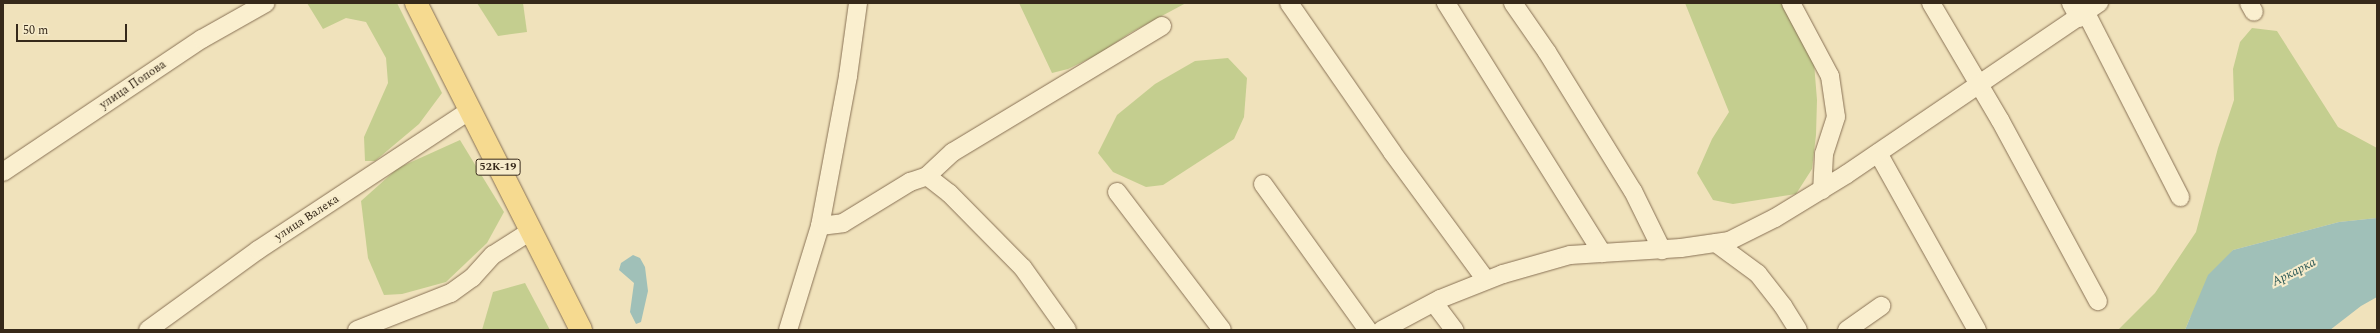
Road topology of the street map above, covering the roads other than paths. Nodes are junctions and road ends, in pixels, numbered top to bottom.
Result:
1 (266, 3) edge
2 (416, 3) edge
3 (858, 3) edge
4 (1289, 3) edge
5 (1446, 3) edge
6 (1513, 3) edge
7 (1790, 3) edge
8 (1931, 3) edge
9 (2084, 9) edge
10 (1162, 26) dead end
11 (1978, 86) junction
12 (470, 110) junction
13 (1878, 154) junction
14 (3, 172) edge
15 (927, 176) junction
16 (1263, 184) dead end
17 (1822, 190) junction
18 (1117, 192) dead end
19 (2180, 197) dead end
20 (820, 226) junction
21 (531, 231) junction
22 (1716, 243) junction
23 (1662, 250) junction
24 (1602, 253) junction
25 (1486, 280) junction
26 (2098, 301) dead end
27 (1434, 303) junction
28 (1881, 306) dead end
29 (148, 330) edge
30 (357, 330) edge
31 (581, 330) edge
32 (788, 330) edge
33 (1067, 330) edge
34 (1222, 330) edge
35 (1368, 330) edge
36 (1382, 330) edge
37 (1454, 330) edge
38 (1798, 330) edge
39 (1847, 330) edge
40 (1977, 330) edge

1 - 14 street, улица Попова
2 - 12 main road, 52К-19
3 - 20 street
4 - 25 street
5 - 24 street
6 - 23 street
7 - 17 street
8 - 11 street
9 - 11 street
9 - 19 street
10 - 15 street
11 - 13 street
11 - 26 street
12 - 21 main road, 52К-19
12 - 29 street, улица Валека
13 - 17 street
13 - 40 street
15 - 20 street
15 - 33 street
16 - 35 street
17 - 22 street
18 - 34 street
20 - 32 street
21 - 30 street
21 - 31 main road, 52К-19
22 - 23 street
22 - 38 street
23 - 24 street
24 - 25 street
25 - 27 street
27 - 36 street
27 - 37 street
28 - 39 street

